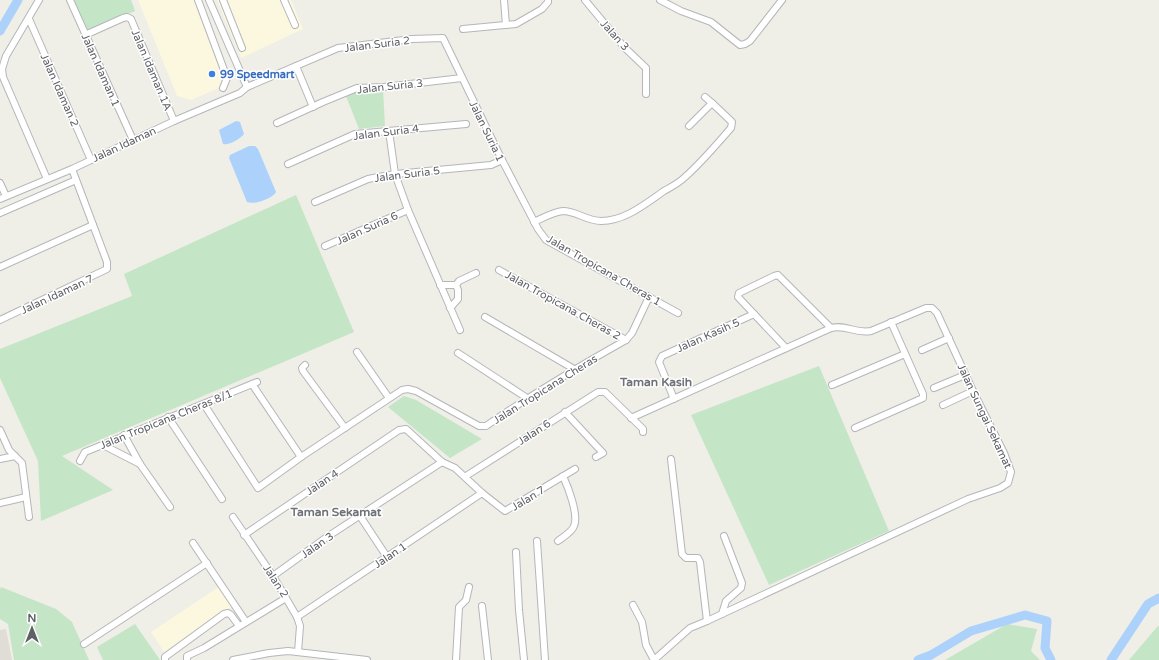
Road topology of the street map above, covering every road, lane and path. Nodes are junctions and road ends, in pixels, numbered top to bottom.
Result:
1 (39, 0) edge
2 (70, 0) edge
3 (198, 0) edge
4 (209, 0) edge
5 (223, 0) edge
6 (284, 0) edge
7 (504, 0) edge
8 (548, 0) edge
9 (585, 0) edge
10 (660, 0) edge
11 (782, 0) edge
12 (214, 13) junction
13 (204, 17) junction
14 (230, 17) junction
15 (29, 19) junction
16 (218, 22) junction
17 (295, 25) dead end
18 (506, 25) junction
19 (463, 29) dead end
20 (85, 35) junction
21 (443, 38) joint
22 (242, 48) dead end
23 (230, 51) junction
24 (219, 56) junction
25 (296, 66) junction
26 (462, 78) junction
27 (247, 87) junction
28 (223, 88) dead end
29 (646, 94) dead end
30 (705, 97) dead end
31 (712, 103) junction
32 (312, 107) junction
33 (174, 121) junction
34 (277, 123) dead end
35 (466, 124) dead end
36 (689, 126) dead end
37 (389, 131) junction
38 (133, 140) junction
39 (91, 160) junction
40 (502, 160) junction
41 (288, 164) dead end
42 (72, 169) junction
43 (395, 174) junction
44 (47, 179) junction
45 (76, 180) junction
46 (0, 183) edge
47 (3, 198) edge
48 (315, 202) dead end
49 (408, 210) junction
50 (0, 213) edge
51 (534, 222) junction
52 (93, 225) junction
53 (325, 246) dead end
54 (0, 267) edge
55 (499, 270) dead end
56 (476, 273) dead end
57 (440, 285) junction
58 (456, 285) junction
59 (649, 297) junction
60 (450, 308) junction
61 (678, 313) dead end
62 (754, 314) junction
63 (485, 317) dead end
64 (0, 320) edge
65 (891, 322) junction
66 (831, 328) junction
67 (460, 330) dead end
68 (948, 338) junction
69 (626, 340) junction
70 (786, 348) junction
71 (922, 350) dead end
72 (357, 352) dead end
73 (458, 353) dead end
74 (905, 354) junction
75 (305, 365) dead end
76 (574, 369) junction
77 (965, 375) junction
78 (832, 385) dead end
79 (934, 388) dead end
80 (973, 391) junction
81 (390, 398) junction
82 (527, 398) junction
83 (674, 399) junction
84 (943, 405) dead end
85 (207, 409) dead end
86 (565, 412) junction
87 (168, 417) junction
88 (631, 418) junction
89 (345, 428) junction
90 (855, 428) dead end
91 (0, 430) edge
92 (643, 432) dead end
93 (124, 435) junction
94 (103, 445) junction
95 (15, 456) junction
96 (301, 457) junction
97 (596, 457) dead end
98 (0, 459) edge
99 (671, 459) dead end
100 (80, 461) dead end
101 (442, 462) junction
102 (140, 464) junction
103 (575, 469) dead end
104 (466, 476) junction
105 (563, 476) junction
106 (482, 493) junction
107 (26, 497) junction
108 (222, 499) dead end
109 (0, 503) edge
110 (170, 507) dead end
111 (360, 516) junction
112 (29, 517) dead end
113 (232, 517) dead end
114 (244, 535) junction
115 (724, 536) dead end
116 (537, 541) dead end
117 (193, 542) dead end
118 (558, 542) dead end
119 (516, 552) dead end
120 (387, 557) junction
121 (207, 563) junction
122 (273, 576) junction
123 (469, 587) dead end
124 (286, 598) junction
125 (633, 605) dead end
126 (482, 606) dead end
127 (722, 614) junction
128 (298, 617) junction
129 (706, 621) junction
130 (246, 622) junction
131 (239, 626) junction
132 (84, 644) dead end
133 (298, 652) junction
134 (269, 653) junction
135 (335, 658) edge
136 (165, 660) edge
137 (187, 660) edge
138 (233, 660) edge
139 (271, 660) edge
140 (367, 660) edge
141 (456, 660) edge
142 (488, 660) edge
143 (524, 660) edge
144 (545, 660) edge
145 (654, 660) edge

1 - 15 street
2 - 20 street, Jalan Idaman 1
3 - 13 street
4 - 12 street
5 - 14 street
6 - 17 street
7 - 18 street
8 - 18 street
9 - 29 street, Jalan 3
10 - 11 street
12 - 13 street
12 - 16 street
13 - 24 street
14 - 16 street
14 - 22 street
15 - 39 street, Jalan Idaman 2
15 - 44 street
16 - 23 street
18 - 19 street
20 - 33 street, Jalan Idaman 1A
20 - 38 street, Jalan Idaman 1
21 - 25 street, Jalan Suria 2
21 - 26 street, Jalan Suria 1
23 - 24 street
23 - 27 street
24 - 28 street
25 - 27 street, Jalan Suria 2
25 - 32 street
26 - 32 street, Jalan Suria 3
26 - 40 street, Jalan Suria 1
27 - 33 street, Jalan Idaman
30 - 31 street
31 - 36 street
31 - 51 street
32 - 34 street, Jalan Suria 3
33 - 38 street, Jalan Idaman
35 - 37 street, Jalan Suria 4
37 - 41 street, Jalan Suria 4
37 - 43 street
38 - 39 street, Jalan Idaman
39 - 42 street, Jalan Idaman
40 - 43 street, Jalan Suria 5
40 - 51 street, Jalan Suria 1
42 - 44 street, Jalan Idaman
42 - 45 street
43 - 48 street, Jalan Suria 5
43 - 49 street
44 - 47 street, Jalan Idaman
45 - 50 street
45 - 52 street
46 - 47 street
49 - 53 street, Jalan Suria 6
49 - 57 street
51 - 59 street, Jalan Tropicana Cheras 1
52 - 54 street
52 - 64 street, Jalan Idaman 7
55 - 69 street, Jalan Tropicana Cheras 2
56 - 58 street
57 - 58 street
57 - 60 street
58 - 60 street
59 - 61 street, Jalan Tropicana Cheras 1
59 - 69 street, Jalan Tropicana Cheras
60 - 67 street
62 - 66 street
62 - 70 street
62 - 83 street, Jalan Kasih 5
63 - 76 street
65 - 66 street, Jalan Sungai Sekamat
65 - 68 street, Jalan Sungai Sekamat
65 - 74 street
66 - 70 street, Jalan Sungai Sekamat
68 - 71 street
68 - 77 street, Jalan Sungai Sekamat
69 - 76 street, Jalan Tropicana Cheras
70 - 83 street, Jalan Sungai Sekamat
72 - 81 street
73 - 82 street
74 - 78 street
74 - 90 street
75 - 89 street
76 - 82 street, Jalan Tropicana Cheras
77 - 79 street
77 - 80 street, Jalan Sungai Sekamat
80 - 84 street
80 - 127 street, Jalan Sungai Sekamat
81 - 82 street, Jalan Tropicana Cheras
81 - 89 street, Jalan Tropicana Cheras
83 - 88 street, Jalan Sungai Sekamat
85 - 96 street, Jalan Tropicana Cheras
86 - 88 street, Jalan 6
86 - 97 street
86 - 104 street, Jalan 6
87 - 93 street, Jalan Tropicana Cheras 8/1
87 - 96 street, Jalan Tropicana Cheras 8/1
87 - 108 street
88 - 92 street
89 - 96 street, Jalan Tropicana Cheras
91 - 95 street
93 - 94 street, Jalan Tropicana Cheras 8/1
93 - 102 street
94 - 100 street, Jalan Tropicana Cheras 8/1
94 - 102 street
95 - 98 street
95 - 107 street
99 - 129 street
101 - 104 street
101 - 111 street, Jalan 3
101 - 114 street, Jalan 4
102 - 110 street
103 - 105 street, Jalan 7
104 - 106 street
105 - 106 street, Jalan 7
105 - 118 street
106 - 120 street, Jalan 1
107 - 109 street
107 - 112 street
111 - 120 street
111 - 122 street, Jalan 3
113 - 114 street, Jalan 2
114 - 122 street, Jalan 2
115 - 127 street
116 - 144 street
117 - 121 street
119 - 143 street
120 - 128 street, Jalan 1
121 - 130 street
121 - 132 street
122 - 124 street, Jalan 2
123 - 141 street
124 - 128 street, Jalan 2
124 - 130 street
125 - 145 street
126 - 142 street
127 - 129 street, Jalan Sungai Sekamat
128 - 133 street, Jalan 2
129 - 145 street, Jalan Sungai Sekamat
130 - 131 street
131 - 136 street
131 - 137 street
133 - 134 street
133 - 135 street
134 - 138 street
134 - 139 street
135 - 140 street

